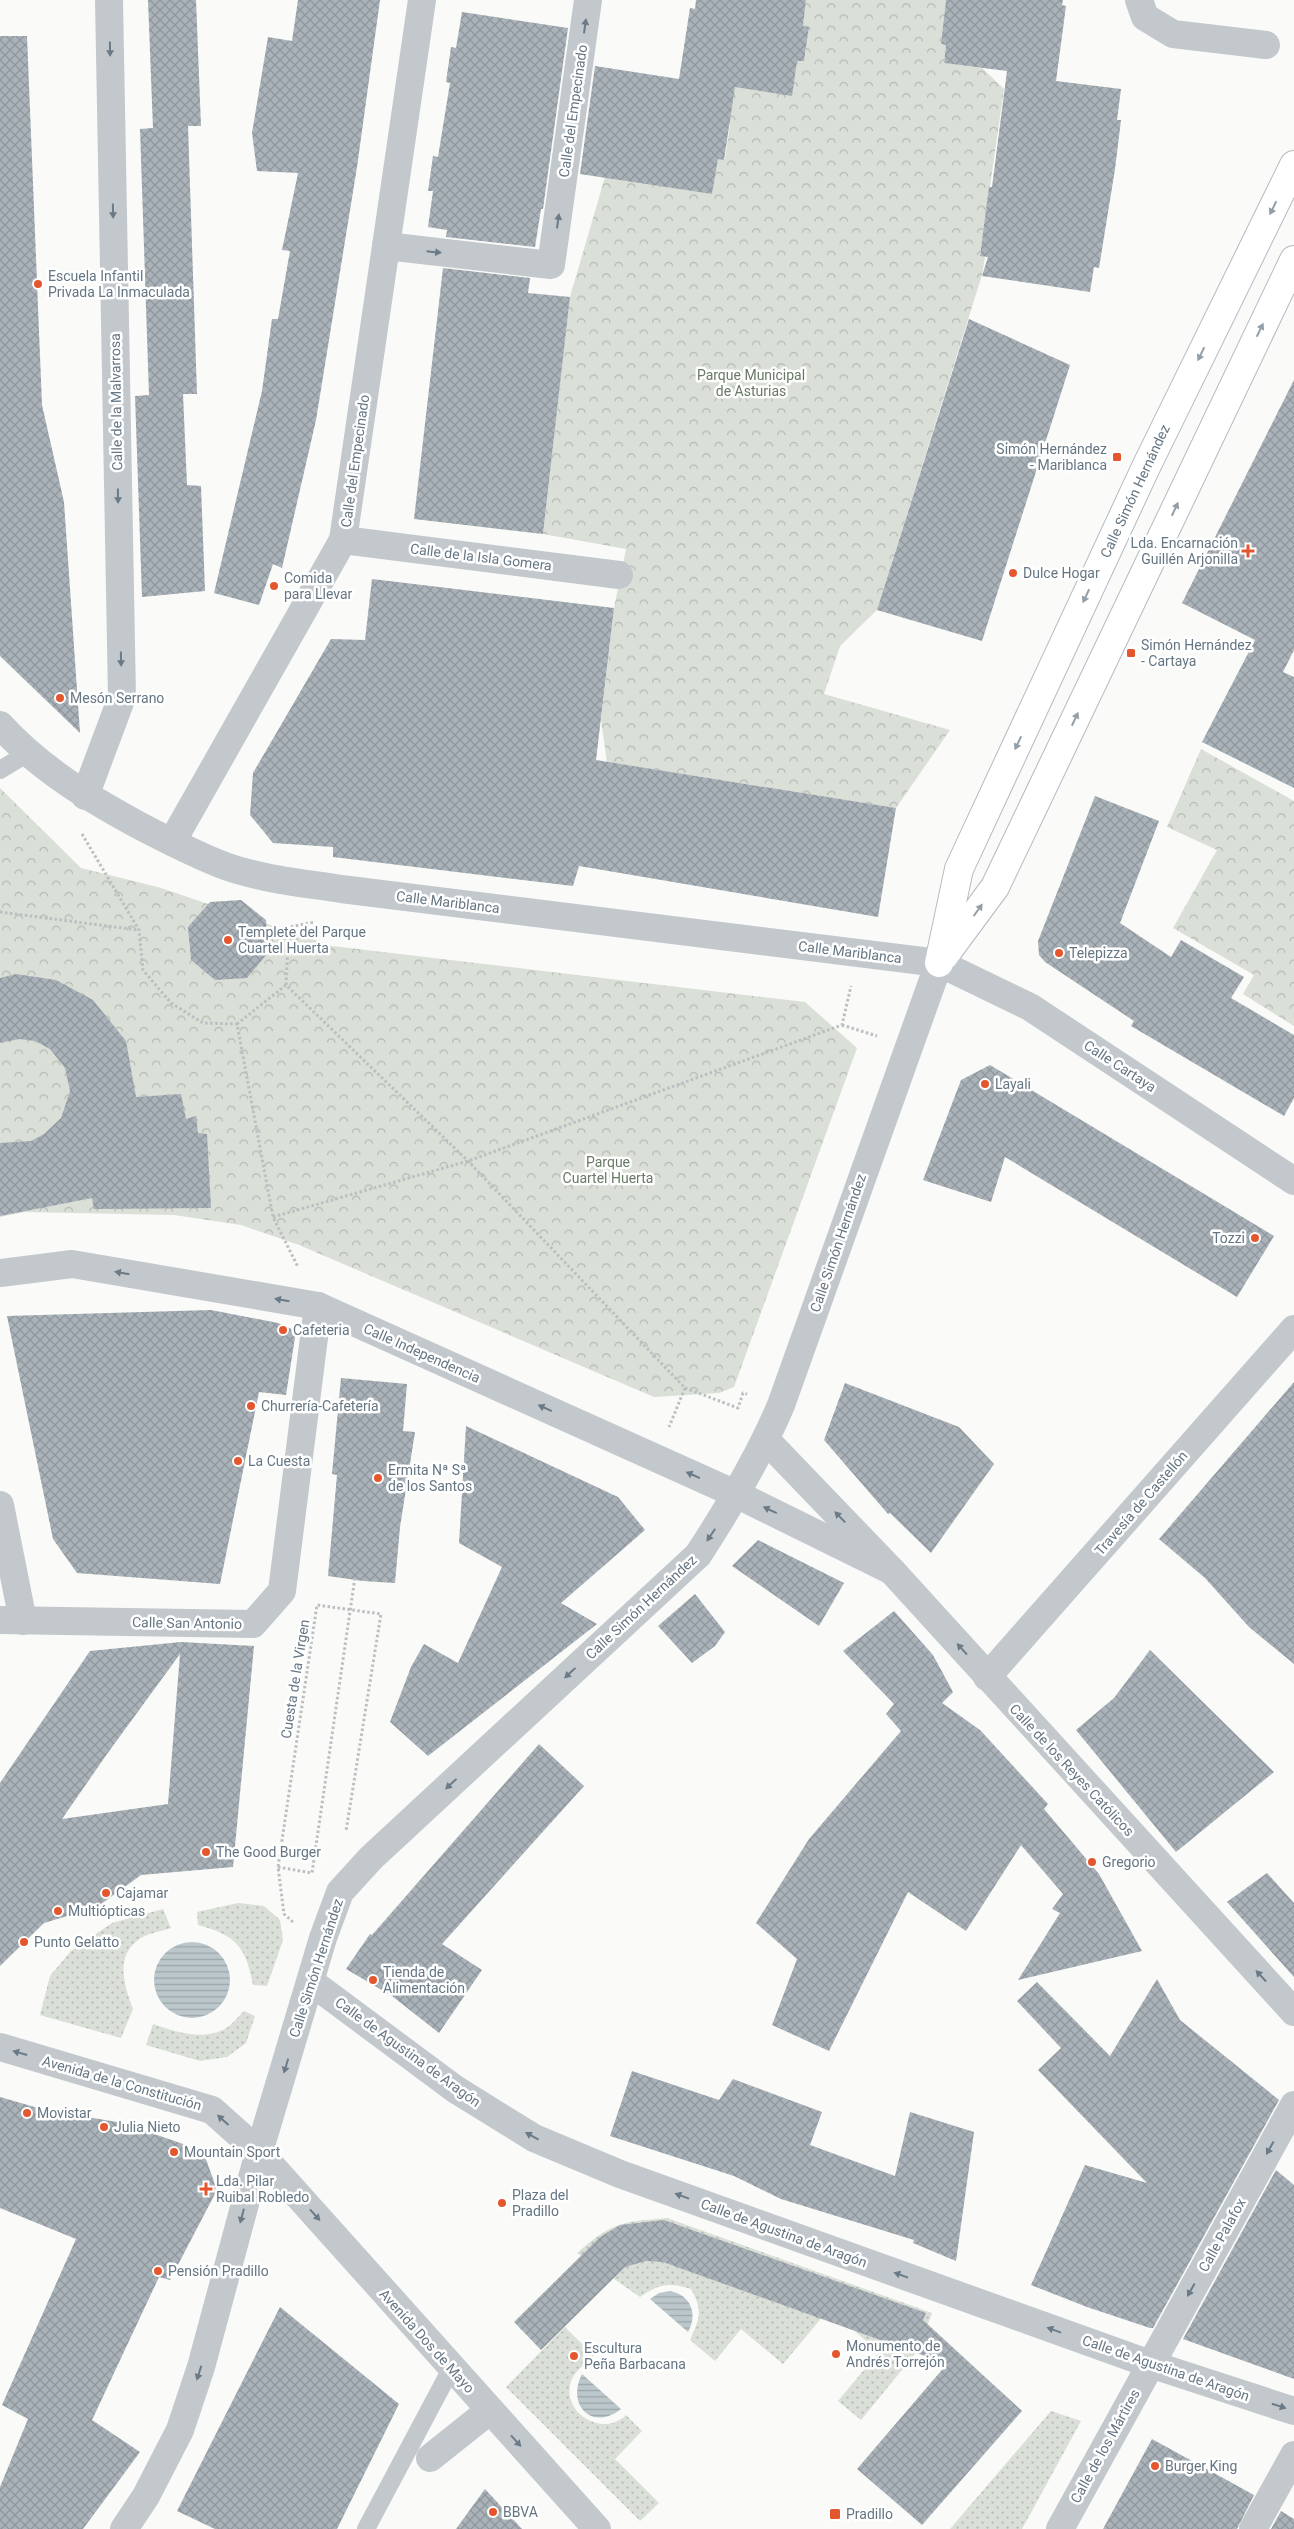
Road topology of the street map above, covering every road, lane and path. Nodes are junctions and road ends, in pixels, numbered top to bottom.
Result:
1 (109, 0) edge
2 (422, 0) edge
3 (588, 0) edge
4 (1139, 0) edge
5 (1266, 45) dead end
6 (1294, 164) edge
7 (386, 246) junction
8 (1294, 260) edge
9 (343, 540) junction
10 (619, 575) dead end
11 (9, 738) edge
12 (0, 770) edge
13 (85, 796) junction
14 (172, 842) junction
15 (341, 888) junction
16 (0, 912) edge
17 (139, 930) junction
18 (858, 954) junction
19 (939, 963) junction
20 (286, 985) junction
21 (237, 1024) junction
22 (468, 1161) junction
23 (1294, 1181) edge
24 (274, 1217) junction
25 (0, 1273) edge
26 (318, 1306) junction
27 (1294, 1329) edge
28 (685, 1388) junction
29 (781, 1405) junction
30 (766, 1440) junction
31 (657, 1458) junction
32 (738, 1495) junction
33 (0, 1505) edge
34 (892, 1571) junction
35 (356, 1577) dead end
36 (352, 1610) junction
37 (11, 1621) edge
38 (987, 1678) junction
39 (371, 1858) junction
40 (278, 1867) junction
41 (323, 1938) junction
42 (311, 1982) junction
43 (1294, 2012) edge
44 (0, 2047) edge
45 (1294, 2105) edge
46 (259, 2152) junction
47 (1150, 2364) junction
48 (451, 2368) junction
49 (489, 2411) junction
50 (1294, 2411) edge
51 (1294, 2455) edge
52 (430, 2458) dead end
53 (1286, 2488) edge
54 (124, 2529) edge
55 (366, 2529) edge
56 (597, 2529) edge
57 (1060, 2529) edge
58 (1253, 2529) edge

1 -> 13 street, Calle de la Malvarrosa
2 - 7 street, Calle del Empecinado
7 -> 3 street, Calle del Empecinado
4 - 5 street
6 -> 19 street, Calle Simón Hernández
7 - 9 street, Calle del Empecinado
19 -> 8 street, Calle Simón Hernández
9 - 10 street, Calle de la Isla Gomera
9 - 14 street, Calle del Empecinado
11 - 12 lane
11 - 13 street, Calle Mariblanca
13 - 14 street, Calle Mariblanca
13 - 17 path
14 - 15 street, Calle Mariblanca
15 - 18 street, Calle Mariblanca
15 - 20 path
16 - 17 path
17 - 21 path
18 - 19 street, Calle Mariblanca
18 - 22 path
19 - 23 street, Calle Cartaya
19 - 29 street, Calle Simón Hernández
20 - 21 path
20 - 22 path
21 - 24 path
22 - 24 path
22 - 28 path
24 - 26 path
26 -> 25 street, Calle Independencia
31 -> 26 street, Calle Independencia
26 - 37 street, Calle San Antonio
27 - 38 street, Travesía de Castellón
28 - 29 path
28 - 31 path
29 - 30 street, Calle Simón Hernández
30 - 32 street, Calle Simón Hernández
34 -> 30 street, Calle de los Reyes Católicos
32 -> 31 street, Calle Independencia
34 -> 32 street, Calle de los Reyes Católicos
32 -> 39 street, Calle Simón Hernández
33 - 37 street
38 -> 34 street, Calle de los Reyes Católicos
35 - 36 path
36 - 39 path, Cuesta de la Virgen
36 - 40 path, Cuesta de la Virgen
36 - 40 path
43 -> 38 street, Calle de los Reyes Católicos
39 - 41 street, Calle Simón Hernández
40 - 41 path, Cuesta de la Virgen
41 - 42 street, Calle Simón Hernández
42 -> 46 street, Calle Simón Hernández
47 -> 42 street, Calle de Agustina de Aragón
46 -> 44 street, Avenida de la Constitución
45 -> 47 street, Calle Palafox
46 -> 48 street, Avenida Dos de Mayo
46 -> 54 street, Calle Simón Hernández
47 -> 50 street, Calle de Agustina de Aragón
47 - 57 street, Calle de los Mártires
48 - 49 street, Avenida Dos de Mayo
48 - 55 lane
49 - 52 street
49 -> 56 street, Avenida Dos de Mayo
51 - 53 street
53 - 58 street

